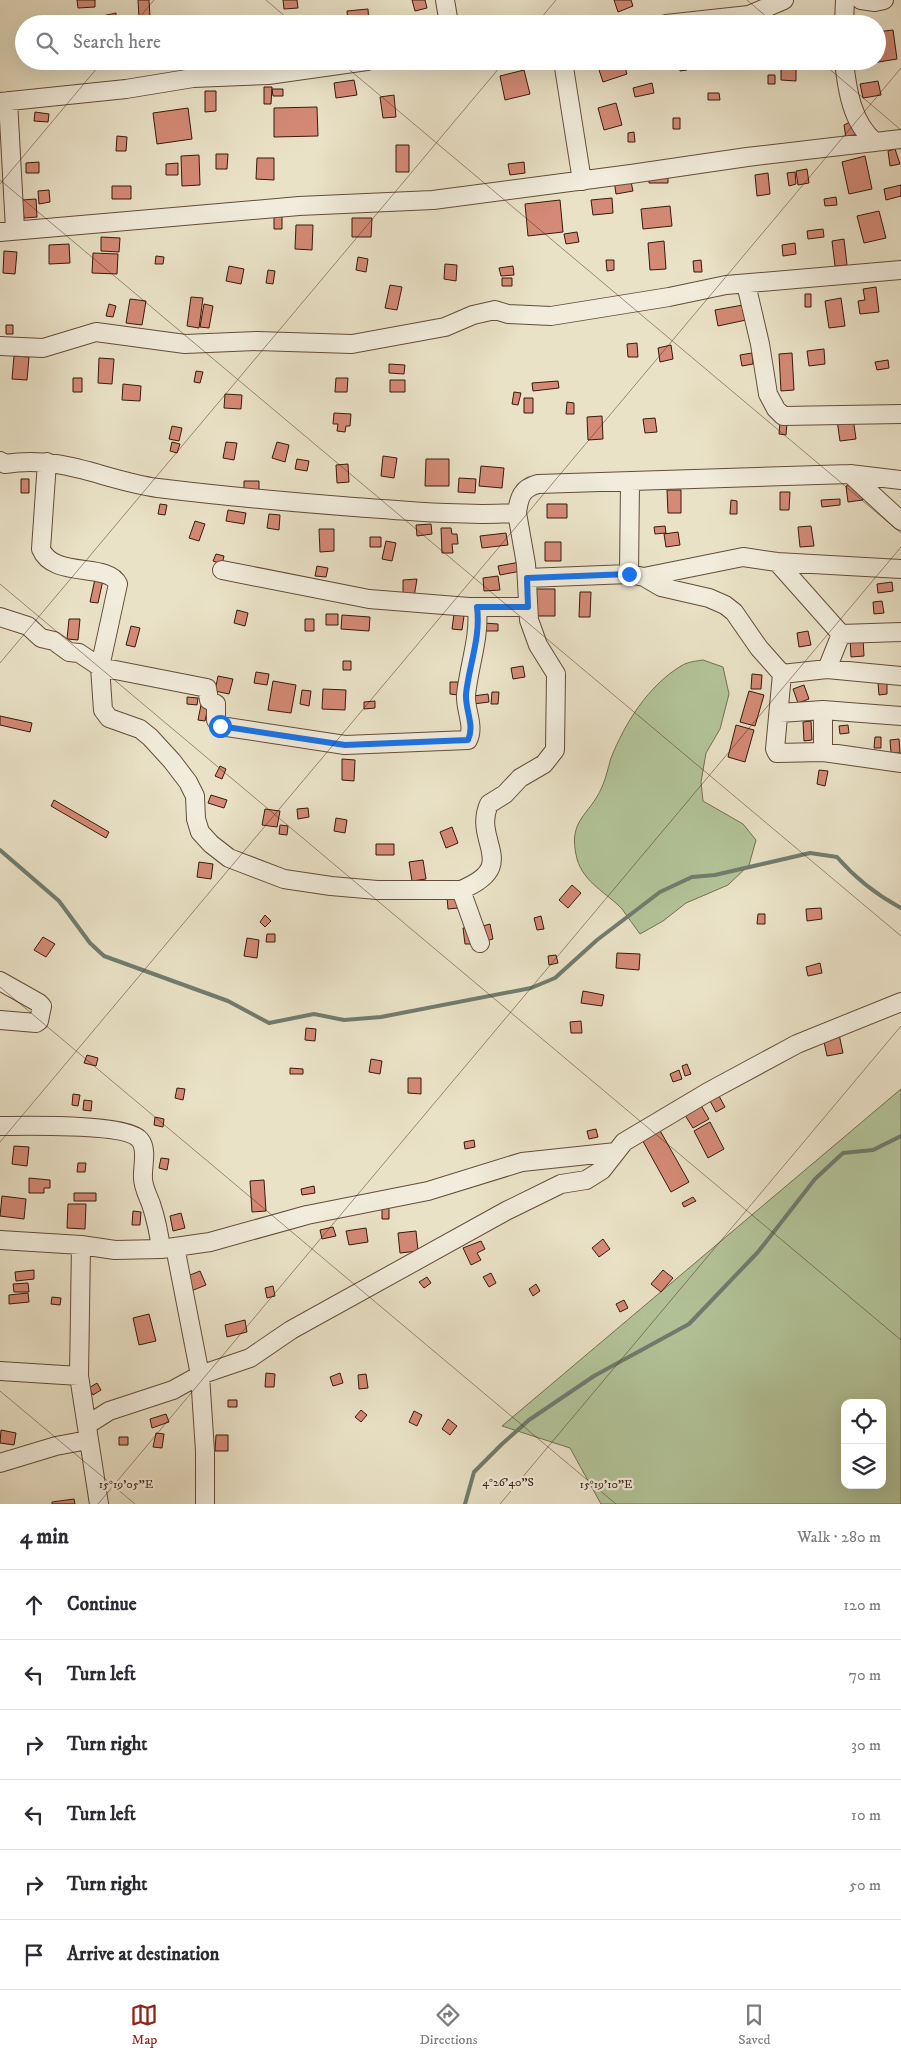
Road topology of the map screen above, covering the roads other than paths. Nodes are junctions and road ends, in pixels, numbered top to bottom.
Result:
1 (445, 0) edge
2 (784, 0) edge
3 (844, 0) edge
4 (861, 0) edge
5 (884, 0) edge
6 (448, 15) edge
7 (749, 15) edge
8 (844, 15) edge
9 (303, 70) edge
10 (564, 70) edge
11 (846, 70) edge
12 (4, 102) edge
13 (901, 139) edge
14 (875, 142) junction
15 (582, 181) junction
16 (7, 230) edge
17 (901, 270) edge
18 (746, 284) junction
19 (0, 346) edge
20 (901, 414) edge
21 (0, 460) edge
22 (47, 462) junction
23 (850, 474) junction
24 (901, 480) edge
25 (630, 483) junction
26 (517, 513) junction
27 (901, 521) edge
28 (777, 562) junction
29 (901, 569) edge
30 (222, 570) dead end
31 (636, 576) junction
32 (527, 578) junction
33 (477, 607) junction
34 (528, 607) junction
35 (0, 617) edge
36 (901, 632) edge
37 (841, 634) junction
38 (100, 667) junction
39 (826, 669) junction
40 (782, 674) junction
41 (901, 676) edge
42 (823, 710) junction
43 (780, 713) junction
44 (901, 716) edge
45 (823, 752) junction
46 (901, 763) edge
47 (461, 890) junction
48 (480, 943) dead end
49 (0, 981) edge
50 (901, 1002) edge
51 (0, 1020) edge
52 (0, 1126) edge
53 (616, 1152) junction
54 (0, 1240) edge
55 (81, 1245) junction
56 (168, 1248) junction
57 (0, 1371) edge
58 (200, 1375) junction
59 (79, 1376) junction
60 (88, 1432) junction
61 (0, 1463) edge
62 (99, 1504) edge
63 (205, 1504) edge

1 - 6 street
2 - 7 street
3 - 8 street
4 - 5 street
9 - 12 street
10 - 15 street
11 - 14 street
12 - 16 street
13 - 14 street
14 - 15 street
15 - 16 street
17 - 18 street
18 - 19 street
18 - 20 street
21 - 22 street
22 - 26 street
22 - 38 street
23 - 24 street
23 - 25 street
23 - 27 street
25 - 26 street
25 - 31 street
26 - 32 street
28 - 29 street
28 - 31 street
28 - 37 street
30 - 33 street
31 - 32 street
31 - 40 street
32 - 34 street
33 - 34 street
33 - 38 street
34 - 47 street
35 - 38 street
36 - 37 street
37 - 39 street
38 - 47 street
39 - 40 street
39 - 41 street
40 - 43 street
42 - 43 street
42 - 44 street
42 - 45 street
43 - 45 street
45 - 46 street
47 - 48 street
49 - 51 street
50 - 53 street
52 - 56 street
53 - 56 street
53 - 58 street
54 - 55 street
55 - 56 street
55 - 59 street
56 - 58 street
57 - 59 street
58 - 60 street
58 - 63 street
59 - 60 street
60 - 61 street
60 - 62 street

